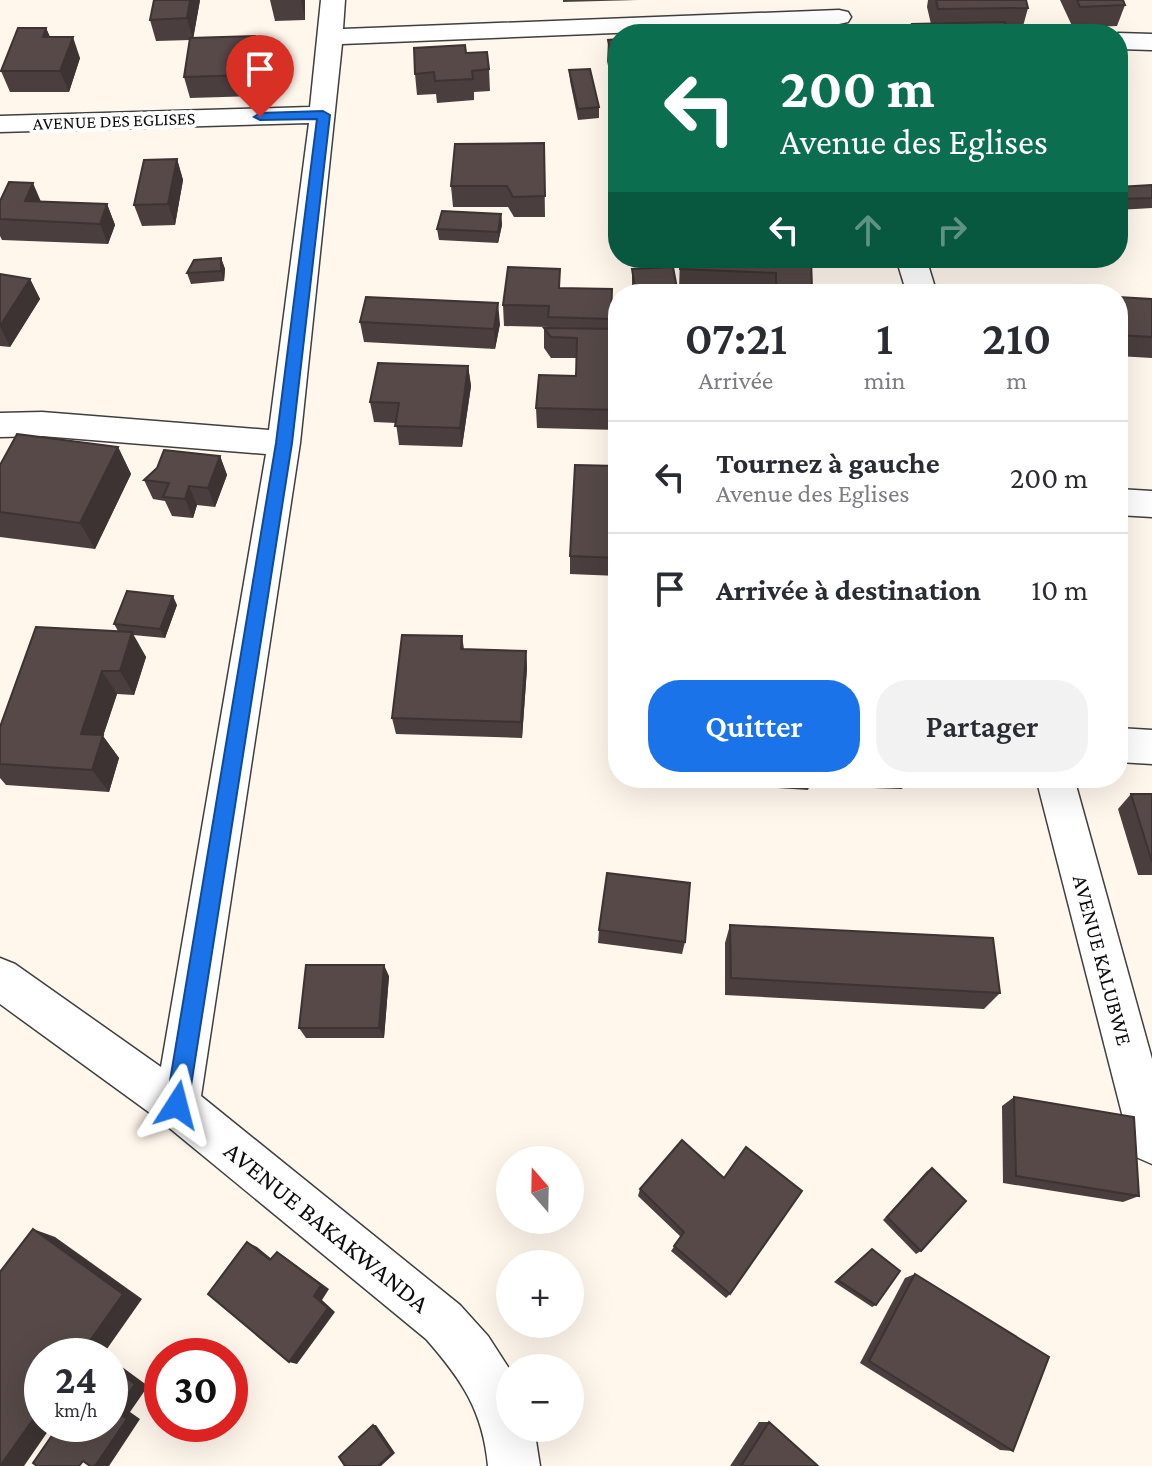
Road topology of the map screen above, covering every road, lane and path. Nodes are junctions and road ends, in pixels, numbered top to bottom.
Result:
1 (333, 0) edge
2 (839, 17) edge
3 (661, 24) edge
4 (608, 26) edge
5 (331, 37) junction
6 (1128, 41) edge
7 (1152, 42) edge
8 (323, 115) junction
9 (0, 124) edge
10 (0, 425) edge
11 (284, 443) junction
12 (1128, 503) edge
13 (1152, 504) edge
14 (1128, 746) edge
15 (1152, 747) edge
16 (1058, 788) edge
17 (0, 979) edge
18 (1139, 1042) edge
19 (177, 1105) junction
20 (1152, 1141) edge
21 (514, 1466) edge

1 - 5 street
2 - 3 street
4 - 5 street
5 - 8 street
6 - 7 street
8 - 9 street, AVENUE DES EGLISES
8 - 11 street
10 - 11 street
11 - 19 street
12 - 13 street
14 - 15 street
16 - 18 street, AVENUE KALUBWE
17 - 19 street, AVENUE BAKAKWANDA
18 - 20 street, AVENUE KALUBWE
19 - 21 street, AVENUE BAKAKWANDA

